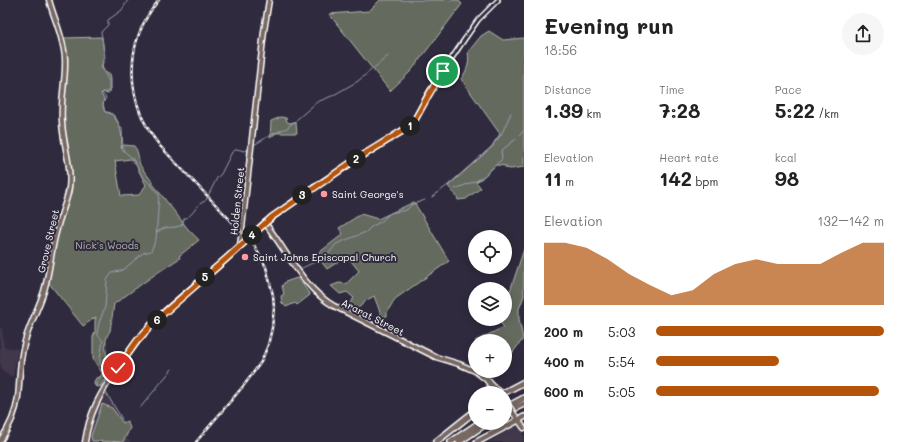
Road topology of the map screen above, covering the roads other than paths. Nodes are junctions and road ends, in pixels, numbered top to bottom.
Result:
1 (49, 0) edge
2 (269, 0) edge
3 (498, 0) edge
4 (265, 223) junction
5 (241, 234) junction
6 (247, 239) junction
7 (240, 246) junction
8 (488, 381) junction
9 (524, 382) edge
10 (491, 386) edge
11 (493, 386) edge
12 (512, 388) edge
13 (524, 398) edge
14 (512, 404) edge
15 (524, 404) edge
16 (512, 410) edge
17 (512, 411) edge
18 (468, 417) edge
19 (521, 419) edge
20 (524, 428) edge
21 (469, 430) edge
22 (477, 430) edge
23 (0, 441) edge
24 (85, 442) edge
25 (437, 442) edge
26 (451, 442) edge
27 (459, 442) edge
28 (477, 442) edge

1 - 23 main road, Grove Street
2 - 5 main road, Holden Street
3 - 4 street
4 - 6 main road
4 - 8 main road, Ararat Street
5 - 6 main road
5 - 7 main road, Holden Street
6 - 7 main road
7 - 24 main road, Holden Street
8 - 10 highway
8 - 11 main road, Ararat Street
9 - 12 highway
13 - 14 highway
15 - 16 highway
17 - 19 main road, bridge
18 - 25 highway
19 - 20 main road
19 - 28 highway
21 - 26 highway
22 - 27 highway

